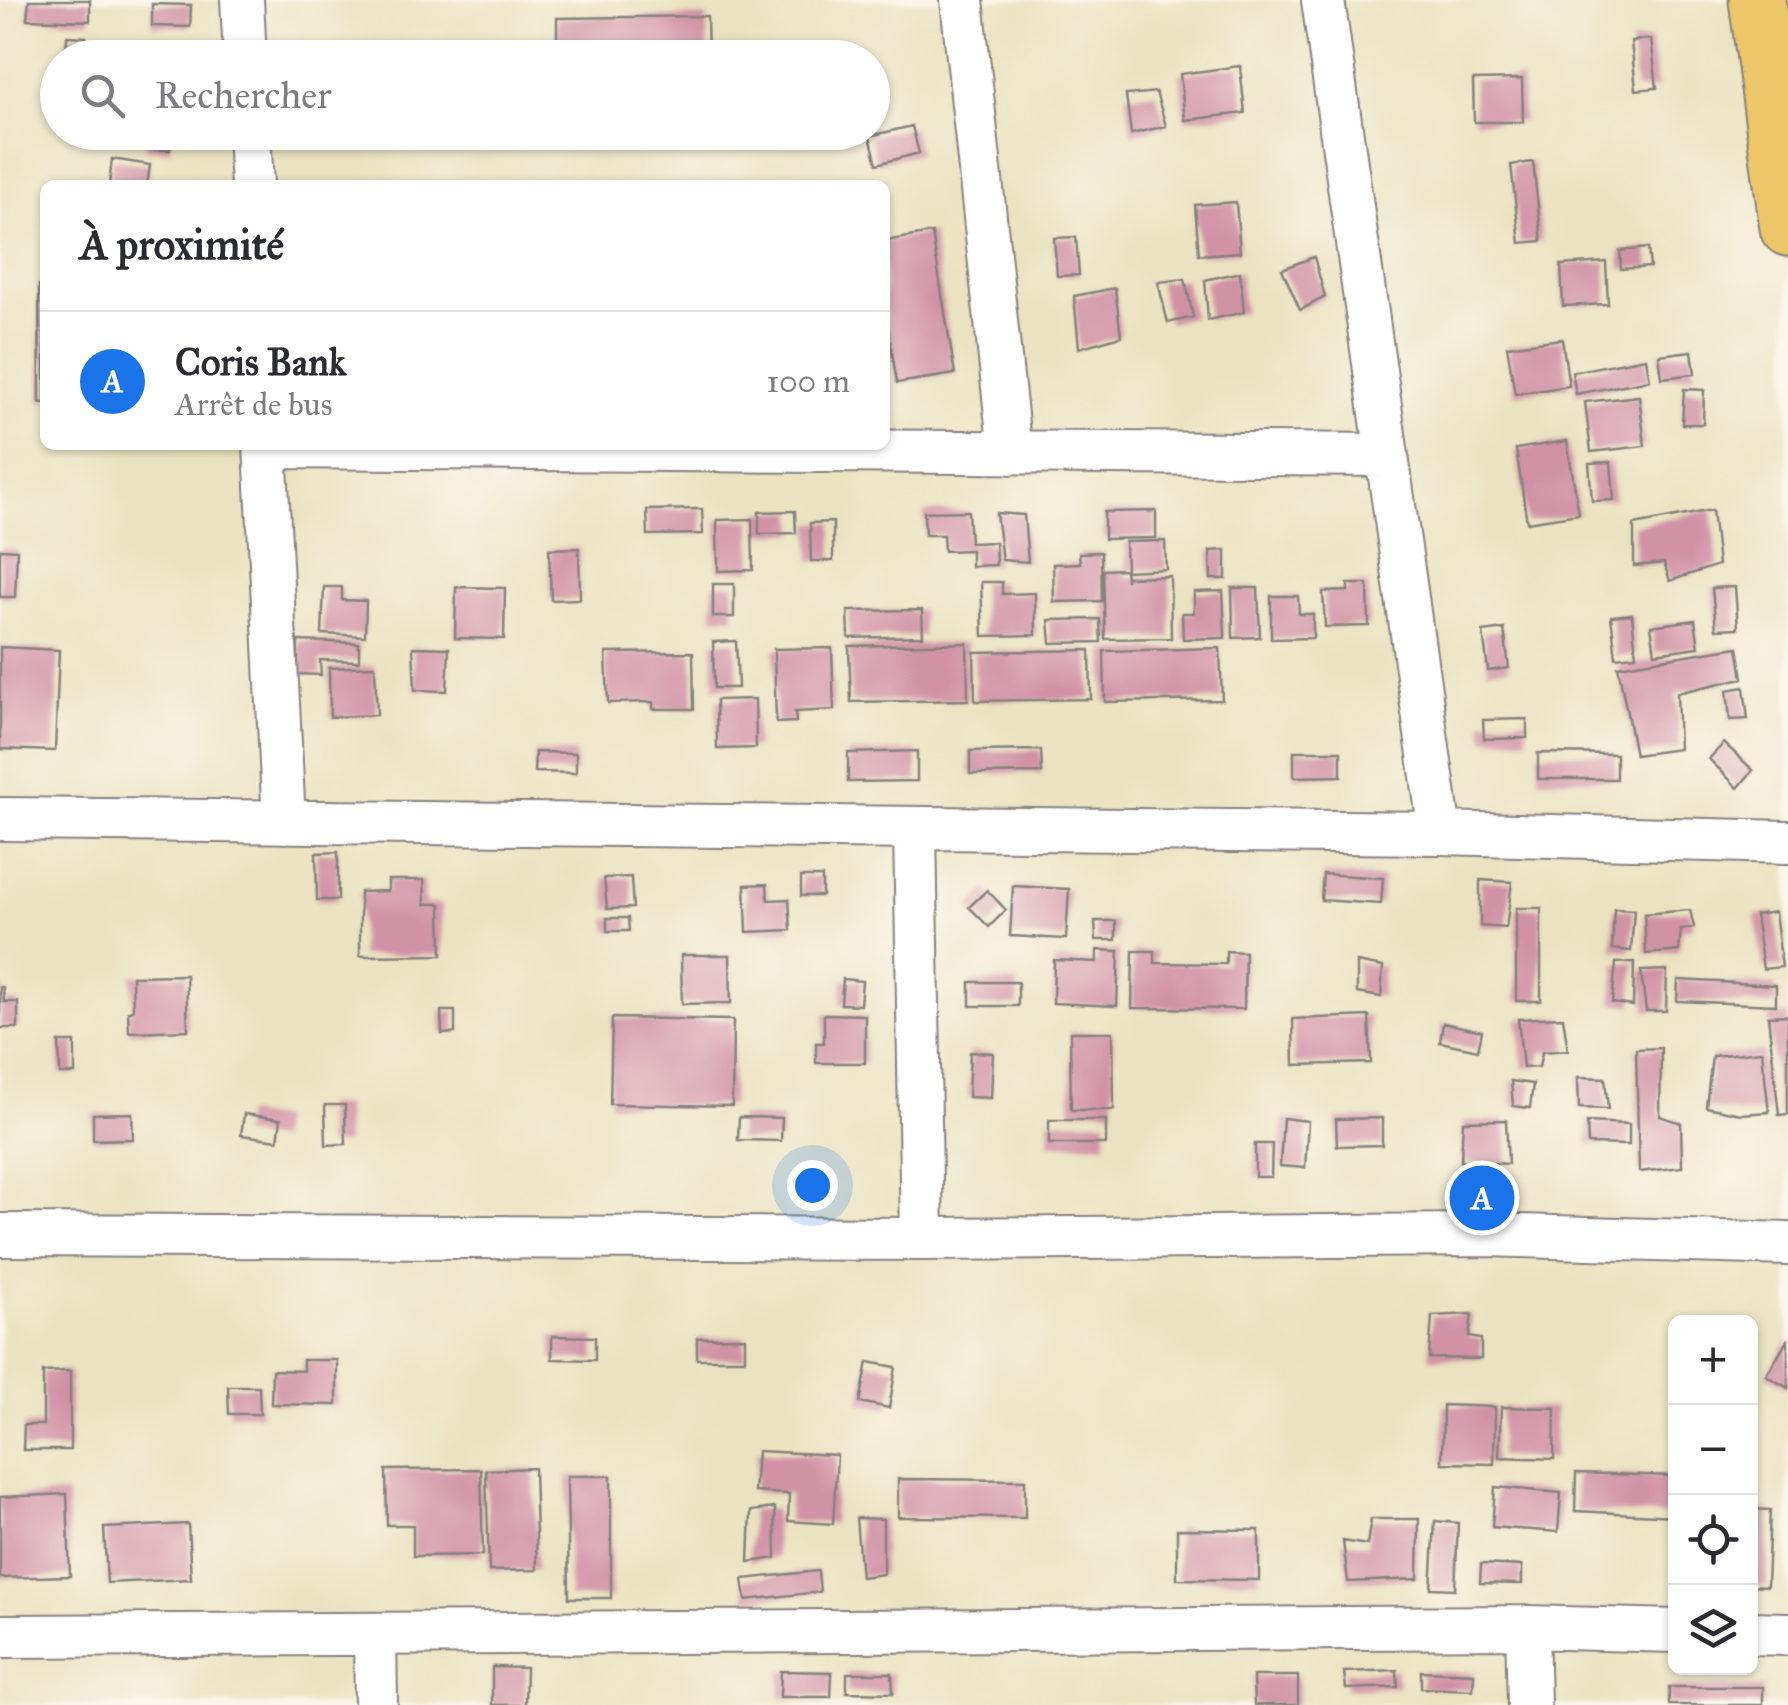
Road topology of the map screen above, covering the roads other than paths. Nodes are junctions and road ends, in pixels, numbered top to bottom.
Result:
1 (242, 0) edge
2 (962, 0) edge
3 (1323, 0) edge
4 (1757, 0) edge
5 (244, 40) edge
6 (250, 150) edge
7 (252, 180) edge
8 (1788, 228) edge
9 (265, 450) edge
10 (762, 450) edge
11 (1010, 452) junction
12 (1387, 455) junction
13 (0, 819) edge
14 (284, 822) junction
15 (915, 828) junction
16 (1440, 833) junction
17 (1788, 842) edge
18 (0, 1234) edge
19 (922, 1239) junction
20 (1788, 1244) edge
21 (1528, 1627) junction
22 (1668, 1631) edge
23 (1758, 1633) edge
24 (375, 1634) junction
25 (1788, 1634) edge
26 (0, 1636) edge
27 (376, 1705) edge
28 (1529, 1705) edge

1 - 5 street
2 - 11 street
3 - 12 street
4 - 8 main road
6 - 7 street
9 - 14 street
10 - 11 street
11 - 12 street
12 - 16 street
13 - 14 street
14 - 15 street
15 - 16 street
15 - 19 street
16 - 17 street
18 - 19 street
19 - 20 street
21 - 22 street
21 - 24 street
21 - 28 street
23 - 25 street
24 - 26 street
24 - 27 street

